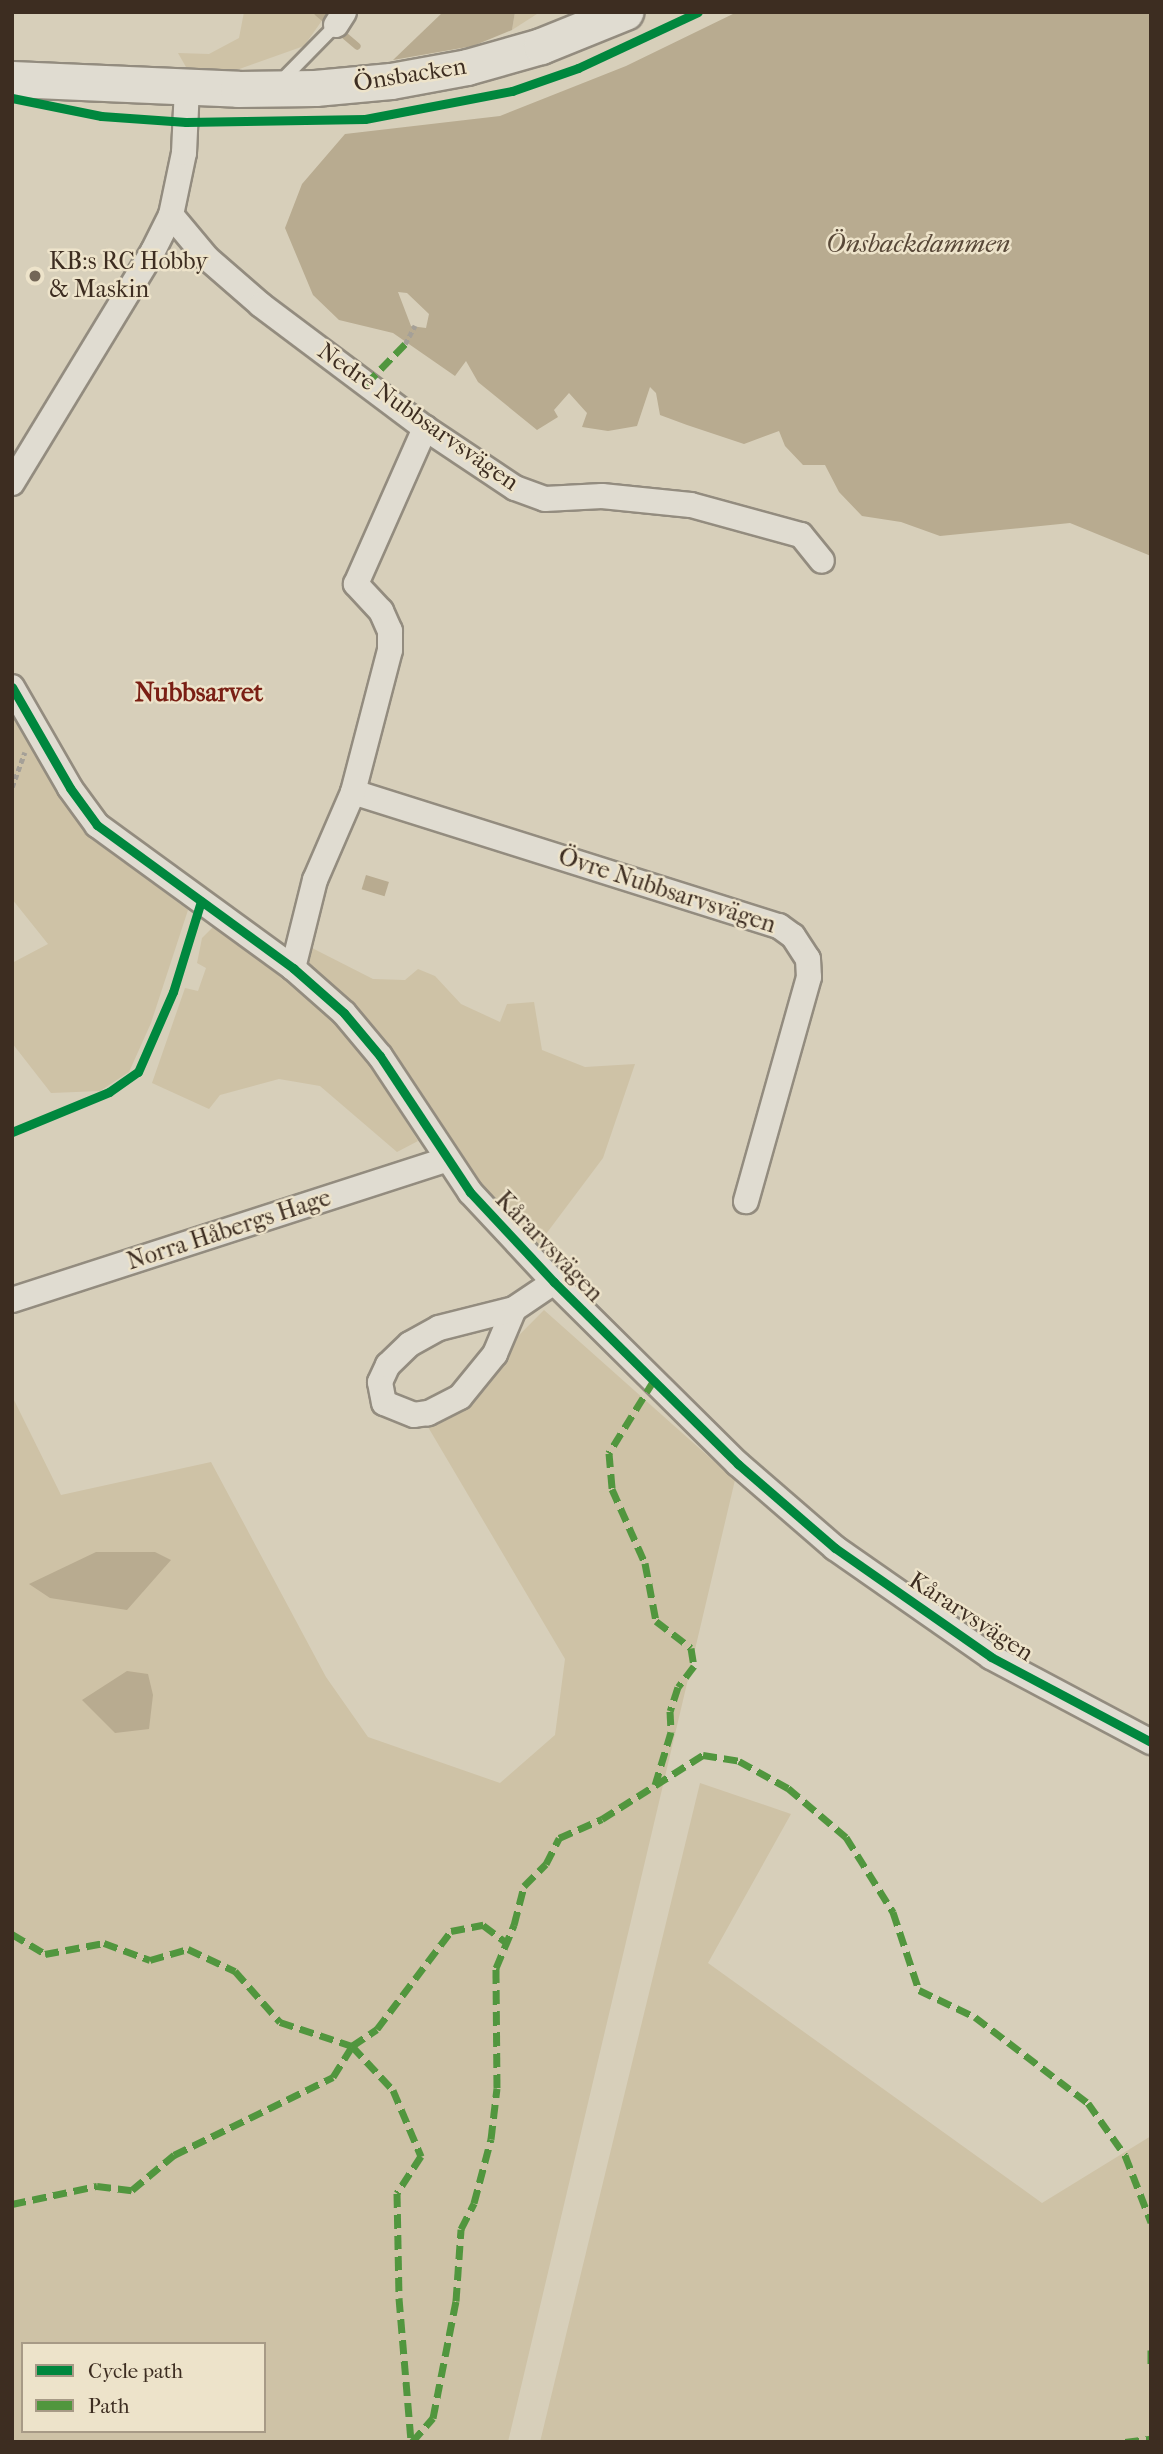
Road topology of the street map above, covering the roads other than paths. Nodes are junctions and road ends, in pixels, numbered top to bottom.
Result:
1 (625, 12) edge
2 (340, 19) edge
3 (12, 79) edge
4 (187, 86) junction
5 (274, 88) junction
6 (171, 215) junction
7 (425, 428) junction
8 (12, 483) edge
9 (822, 561) dead end
10 (12, 687) edge
11 (353, 792) junction
12 (293, 968) junction
13 (445, 1160) junction
14 (746, 1201) dead end
15 (554, 1282) junction
16 (12, 1300) edge
17 (513, 1309) junction
18 (1151, 1742) edge

1 - 5 main road, Önsbacken
2 - 5 lane
3 - 4 main road, Önsbacken
4 - 5 main road, Önsbacken
4 - 6 street
6 - 7 street, Nedre Nubbsarvsvägen
6 - 8 street
7 - 9 street, Nedre Nubbsarvsvägen
7 - 11 street
10 - 12 street, Kårarvsvägen
11 - 12 street
11 - 14 street, Övre Nubbsarvsvägen
12 - 13 street, Kårarvsvägen
13 - 15 street, Kårarvsvägen
13 - 16 street, Norra Håbergs Hage
15 - 17 street
15 - 18 street, Kårarvsvägen
17 - 17 street

